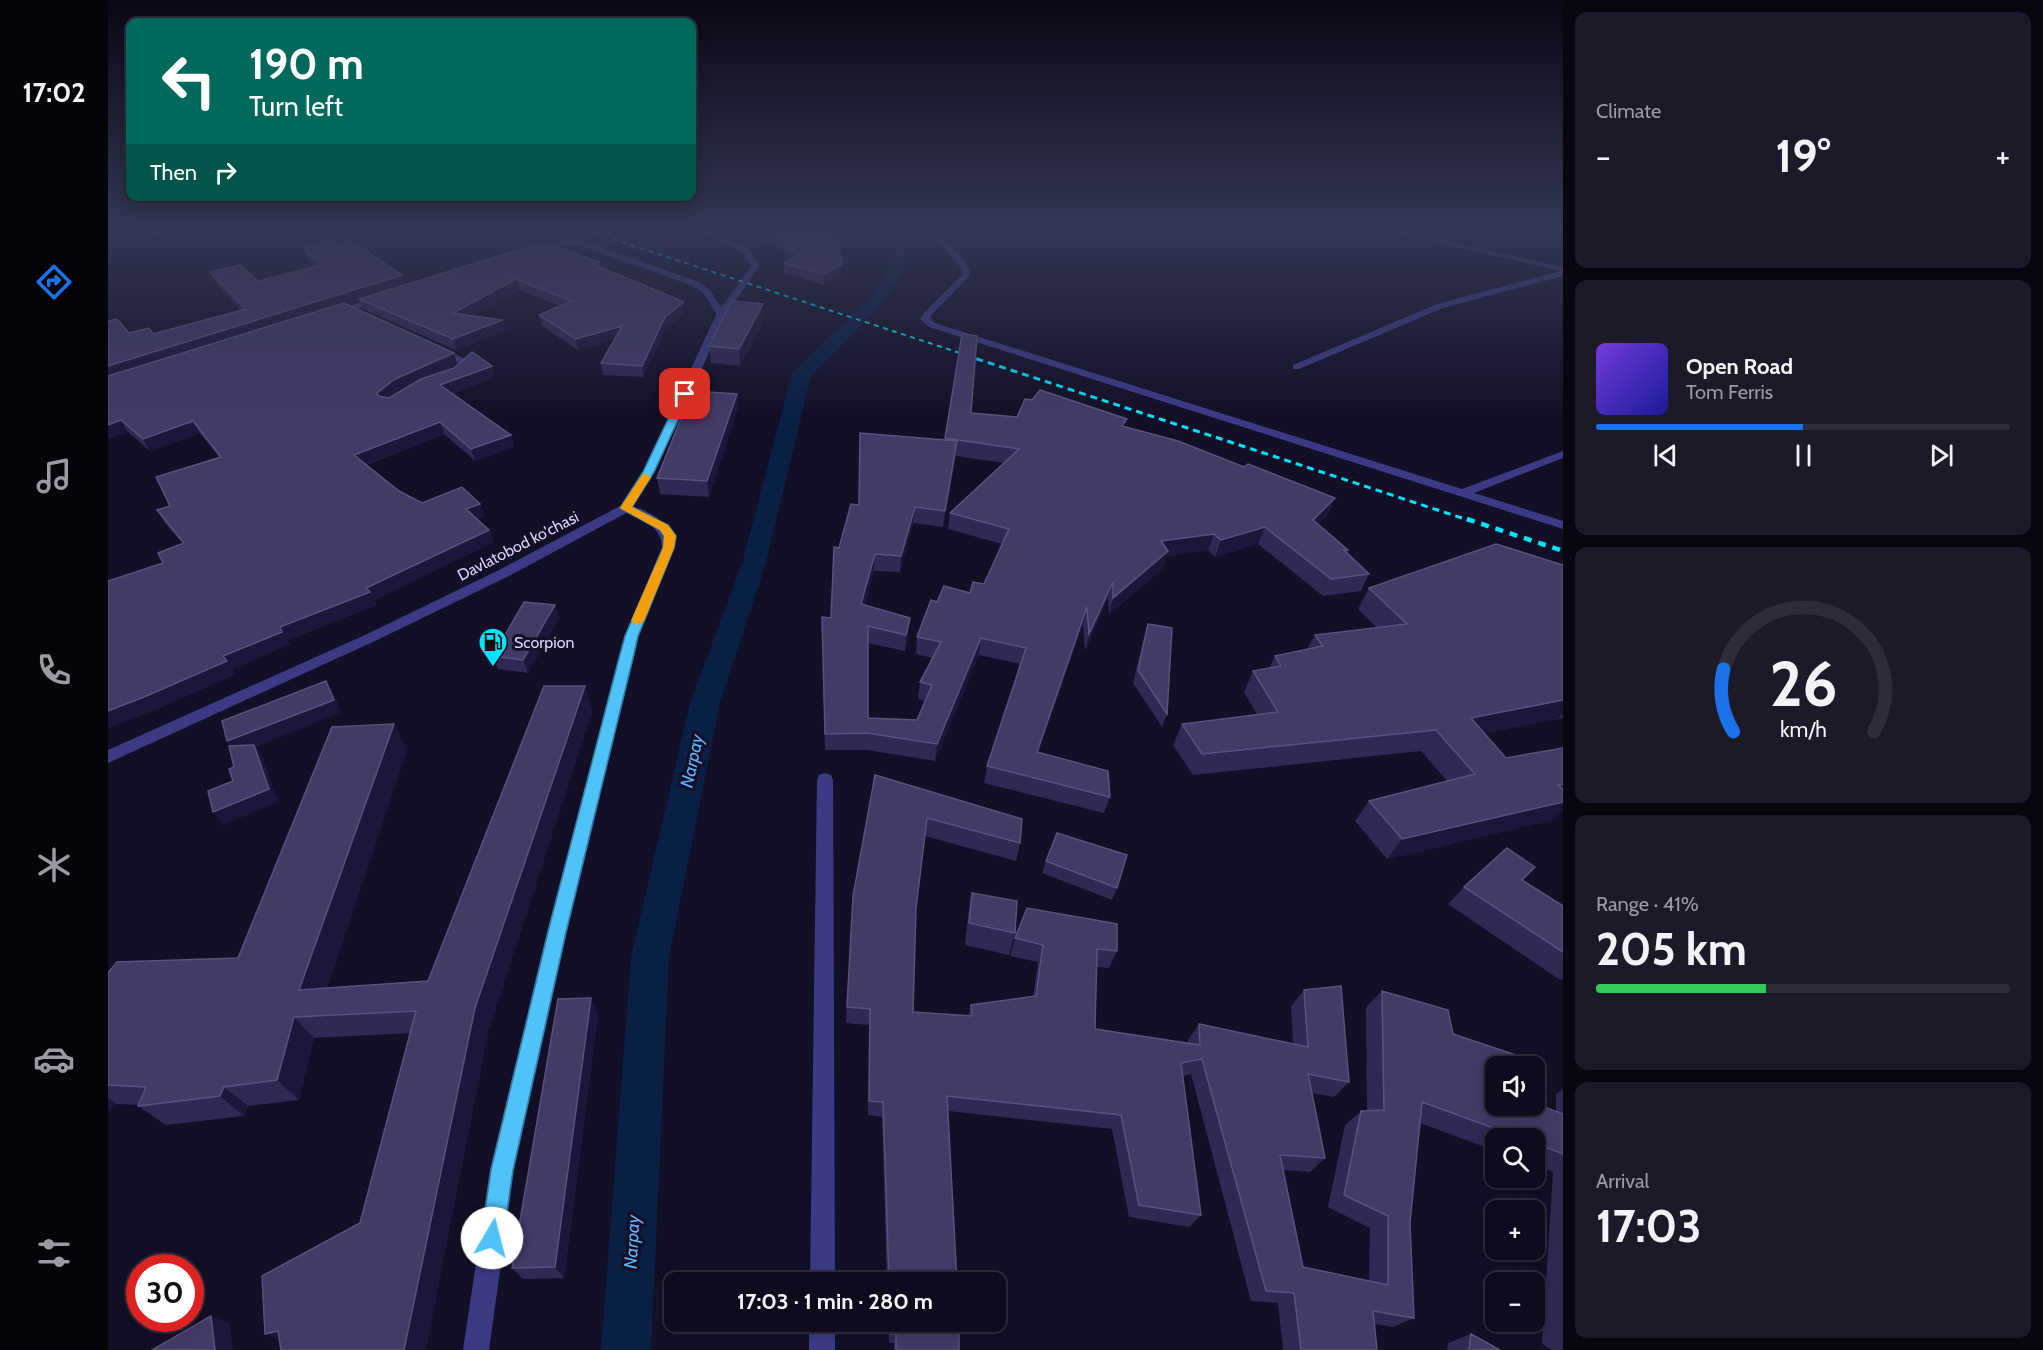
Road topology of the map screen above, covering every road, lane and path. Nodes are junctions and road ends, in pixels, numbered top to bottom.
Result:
1 (704, 290) edge
2 (739, 290) edge
3 (952, 290) edge
4 (1496, 290) edge
5 (393, 294) edge
6 (348, 308) junction
7 (359, 313) edge
8 (326, 315) edge
9 (722, 315) junction
10 (433, 346) edge
11 (1296, 367) dead end
12 (453, 375) edge
13 (1563, 454) edge
14 (1463, 493) junction
15 (626, 508) junction
16 (1563, 525) edge
17 (108, 757) edge
18 (825, 780) dead end
19 (822, 1272) edge
20 (822, 1332) edge
21 (476, 1350) edge
22 (822, 1350) edge

1 - 9 street
2 - 9 street, Davlatobod ko'chasi
3 - 14 street
4 - 11 street
5 - 6 street
6 - 7 street
6 - 8 street
9 - 15 street, Davlatobod ko'chasi
10 - 12 street
13 - 14 street
14 - 16 street
15 - 17 street, Davlatobod ko'chasi
15 - 21 street
18 - 19 street
20 - 22 street

